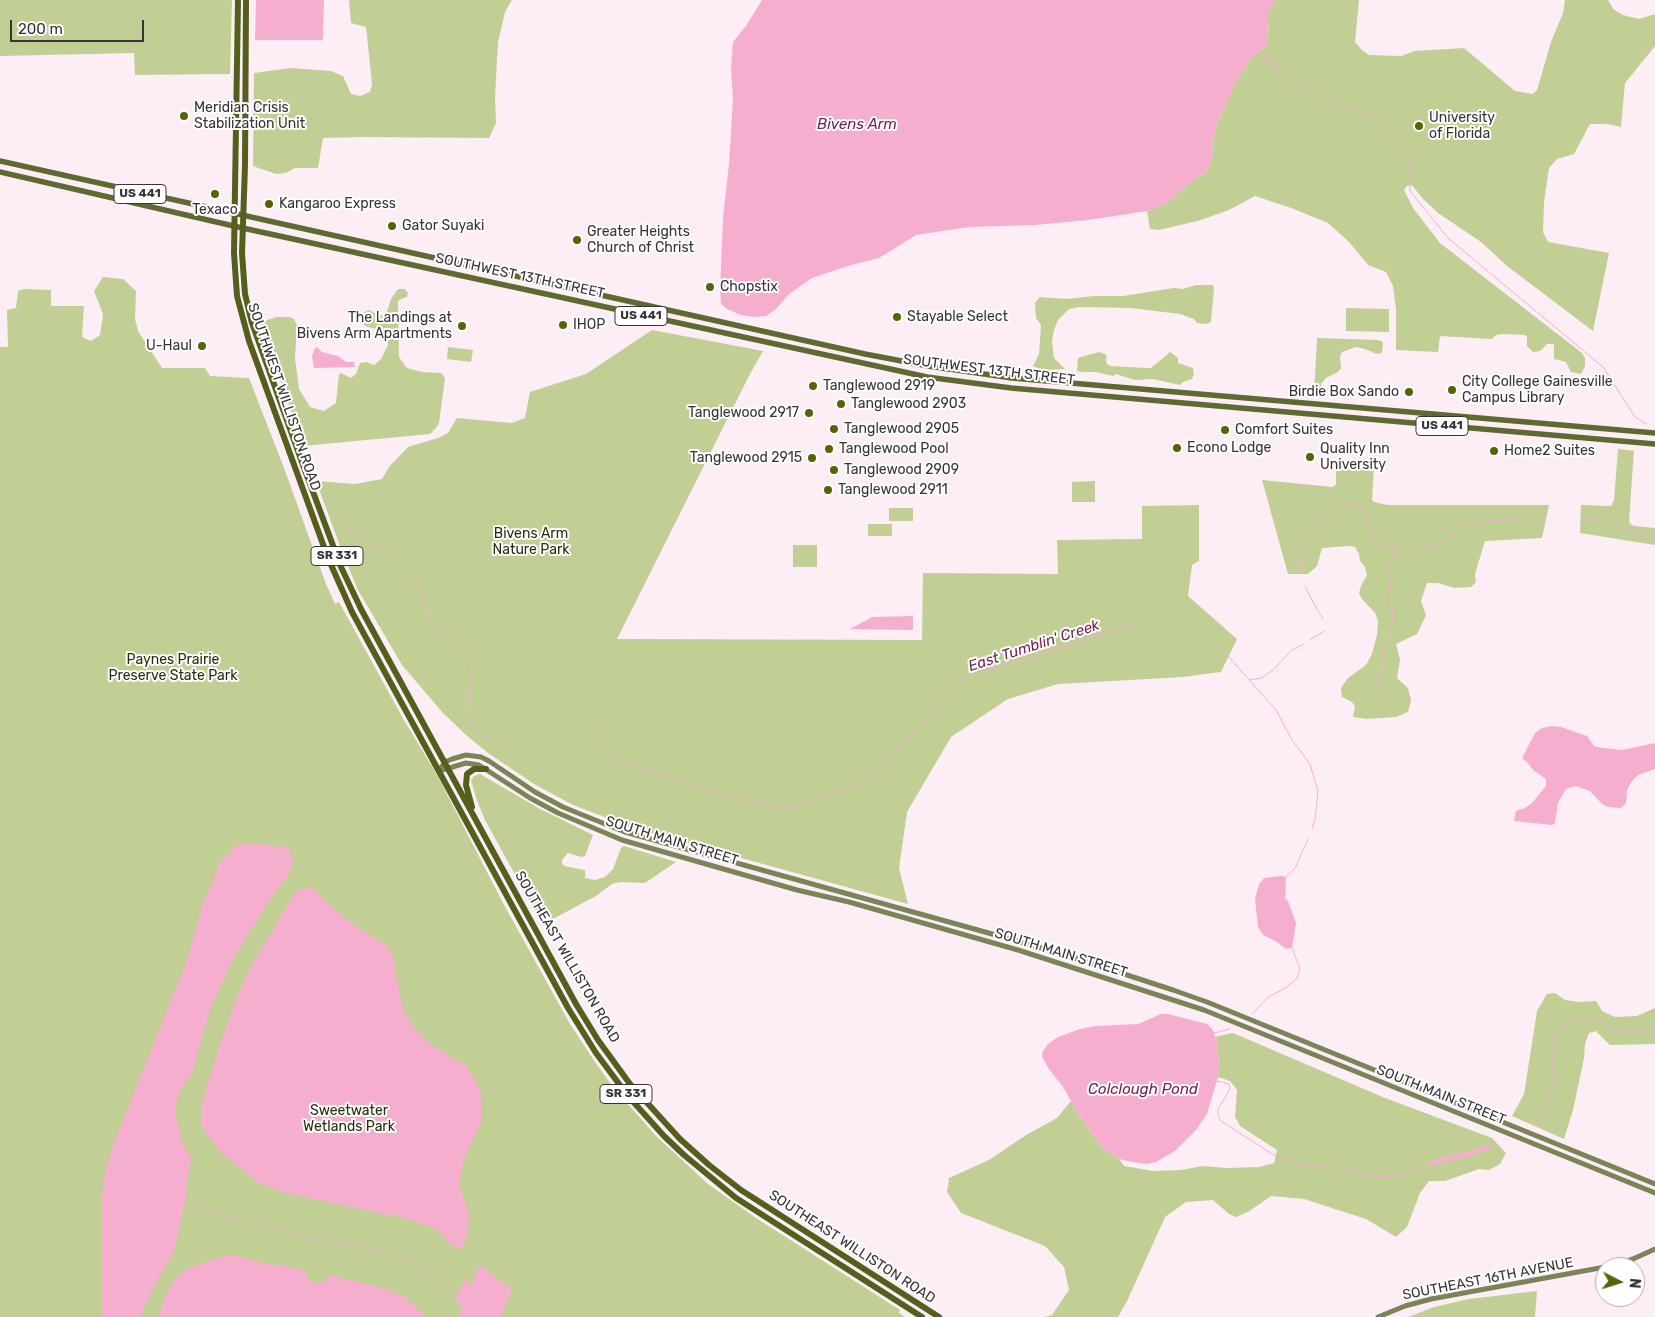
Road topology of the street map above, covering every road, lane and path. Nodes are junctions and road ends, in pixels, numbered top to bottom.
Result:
1 (238, 0) edge
2 (246, 0) edge
3 (237, 69) junction
4 (245, 69) junction
5 (0, 162) edge
6 (15, 165) junction
7 (0, 172) edge
8 (12, 175) junction
9 (105, 186) junction
10 (119, 189) junction
11 (102, 196) junction
12 (137, 204) junction
13 (235, 215) junction
14 (244, 217) junction
15 (235, 226) junction
16 (243, 228) junction
17 (376, 246) junction
18 (371, 256) junction
19 (483, 270) junction
20 (480, 280) junction
21 (1363, 408) junction
22 (1459, 416) junction
23 (1470, 417) junction
24 (1362, 419) junction
25 (1417, 423) junction
26 (1470, 428) junction
27 (1655, 433) edge
28 (1655, 444) edge
29 (323, 518) junction
30 (314, 521) junction
31 (445, 762) junction
32 (486, 769) junction
33 (449, 770) junction
34 (438, 771) junction
35 (549, 799) junction
36 (550, 809) junction
37 (474, 818) junction
38 (611, 827) junction
39 (609, 835) junction
40 (702, 854) junction
41 (700, 862) junction
42 (552, 960) junction
43 (544, 965) junction
44 (1320, 1048) junction
45 (1316, 1056) junction
46 (1450, 1101) junction
47 (1446, 1109) junction
48 (1566, 1148) junction
49 (1562, 1156) junction
50 (1616, 1168) junction
51 (1611, 1176) junction
52 (1655, 1184) edge
53 (1655, 1193) edge
54 (1655, 1250) edge
55 (1638, 1257) edge
56 (1595, 1269) edge
57 (922, 1317) edge
58 (939, 1317) edge
59 (1378, 1317) edge

1 - 3 highway, SOUTHWEST WILLISTON ROAD / SR 331
2 - 4 highway, SOUTHWEST WILLISTON ROAD / SR 331
3 - 4 highway
3 - 13 highway, SOUTHWEST WILLISTON ROAD / SR 331
4 - 14 highway, SOUTHWEST WILLISTON ROAD / SR 331
5 - 6 main road, US 441
6 - 8 main road
6 - 9 main road, US 441
7 - 8 main road, US 441
8 - 11 main road, US 441
9 - 10 main road, US 441
9 - 11 main road
10 - 12 main road
10 - 13 main road, US 441
11 - 12 main road, US 441
12 - 15 main road, US 441
13 - 14 main road, US 441
13 - 15 highway, SOUTHWEST WILLISTON ROAD / SR 331
14 - 16 highway, SOUTHWEST WILLISTON ROAD / SR 331
14 - 17 main road, SOUTHWEST 13TH STREET / US 441
15 - 16 main road, US 441
15 - 30 highway, SOUTHWEST WILLISTON ROAD / SR 331
16 - 18 main road, SOUTHWEST 13TH STREET / US 441
16 - 29 highway, SOUTHWEST WILLISTON ROAD / SR 331
17 - 18 main road
17 - 19 main road, SOUTHWEST 13TH STREET / US 441
18 - 20 main road, SOUTHWEST 13TH STREET / US 441
19 - 20 main road
19 - 21 main road, SOUTHWEST 13TH STREET / US 441
20 - 24 main road, SOUTHWEST 13TH STREET / US 441
21 - 22 main road, SOUTHWEST 13TH STREET / US 441
21 - 24 main road
22 - 23 main road, SOUTHWEST 13TH STREET / US 441
22 - 25 main road
23 - 26 main road
23 - 27 main road, SOUTHWEST 13TH STREET / US 441
24 - 25 main road, SOUTHWEST 13TH STREET / US 441
25 - 26 main road, SOUTHWEST 13TH STREET / US 441
26 - 28 main road, SOUTHWEST 13TH STREET / US 441
29 - 30 highway
29 - 31 highway, SOUTHWEST WILLISTON ROAD / SR 331
30 - 34 highway, SOUTHWEST WILLISTON ROAD / SR 331
31 - 33 highway, SOUTHEAST WILLISTON ROAD / SR 331
31 - 34 main road
31 - 35 main road, SOUTH MAIN STREET
32 - 33 main road, SOUTH MAIN STREET
32 - 36 main road, SOUTH MAIN STREET
32 - 37 highway
33 - 34 main road, SOUTH MAIN STREET
33 - 37 highway, SOUTHEAST WILLISTON ROAD / SR 331
34 - 43 highway, SOUTHEAST WILLISTON ROAD / SR 331
35 - 36 main road
35 - 38 main road, SOUTH MAIN STREET
36 - 39 main road, SOUTH MAIN STREET
37 - 42 highway, SOUTHEAST WILLISTON ROAD / SR 331
38 - 39 main road
38 - 40 main road, SOUTH MAIN STREET
39 - 41 main road, SOUTH MAIN STREET
40 - 41 main road
40 - 44 main road, SOUTH MAIN STREET
41 - 45 main road, SOUTH MAIN STREET
42 - 43 highway
42 - 58 highway, SOUTHEAST WILLISTON ROAD / SR 331
43 - 57 highway, SOUTHEAST WILLISTON ROAD / SR 331
44 - 45 main road
44 - 46 main road, SOUTH MAIN STREET
45 - 47 main road, SOUTH MAIN STREET
46 - 47 main road
46 - 48 main road, SOUTH MAIN STREET
47 - 49 main road, SOUTH MAIN STREET
48 - 49 main road
48 - 50 main road, SOUTH MAIN STREET
49 - 51 main road, SOUTH MAIN STREET
50 - 51 main road
50 - 52 main road, SOUTH MAIN STREET
51 - 53 main road, SOUTH MAIN STREET
54 - 55 main road, SOUTHEAST 16TH AVENUE
56 - 59 main road, SOUTHEAST 16TH AVENUE

